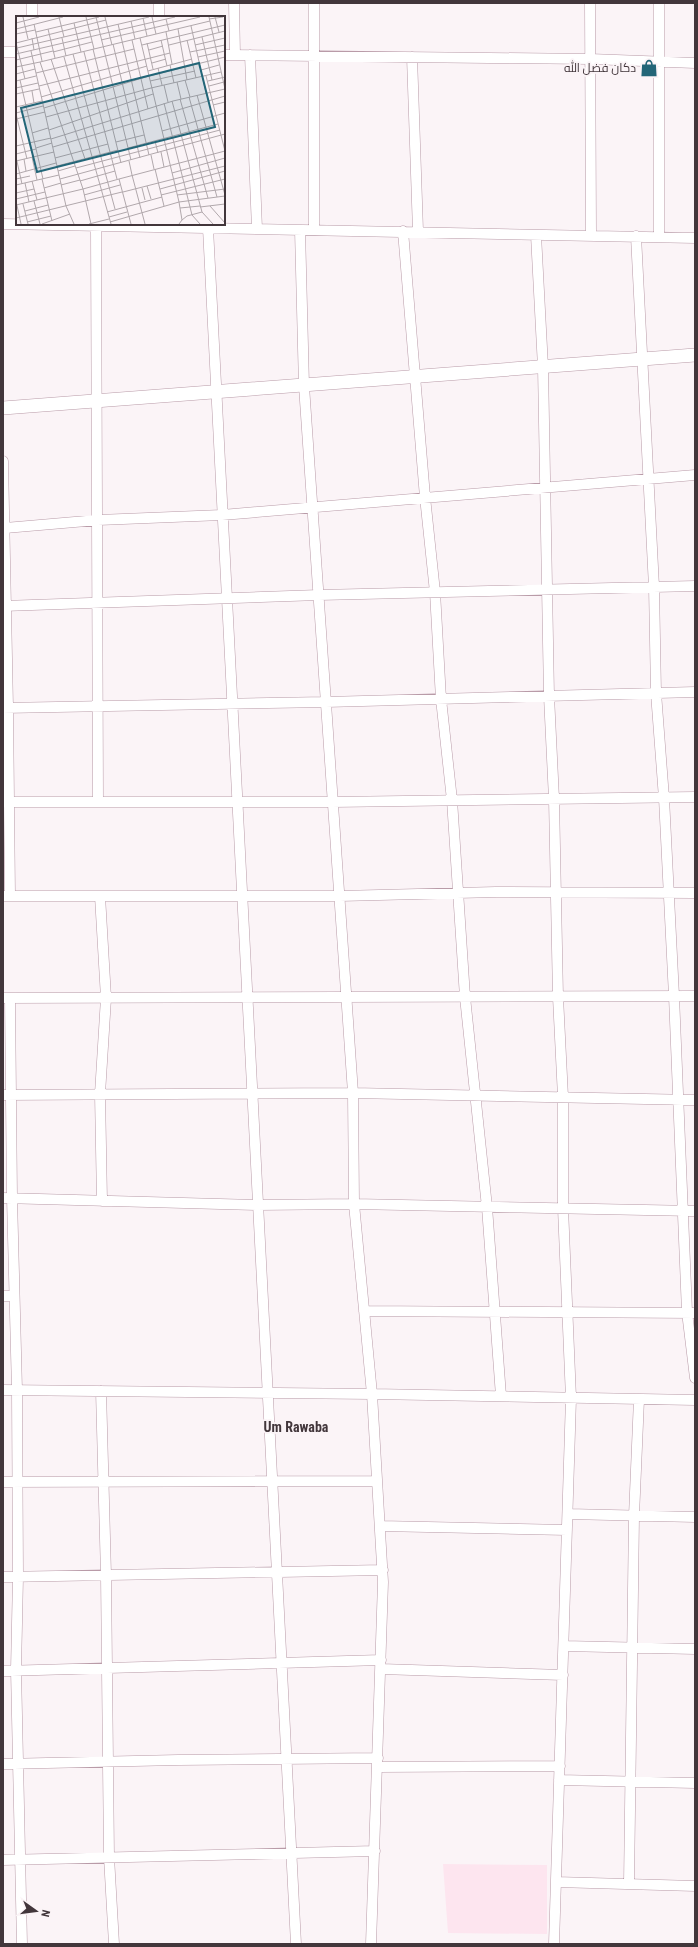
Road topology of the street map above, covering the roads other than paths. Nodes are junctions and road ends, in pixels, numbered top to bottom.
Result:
1 (32, 3) edge
2 (159, 3) edge
3 (234, 3) edge
4 (314, 3) edge
5 (590, 3) edge
6 (659, 3) edge
7 (32, 16) edge
8 (159, 16) edge
9 (3, 52) edge
10 (16, 52) edge
11 (225, 55) edge
12 (235, 55) junction
13 (250, 55) junction
14 (314, 56) junction
15 (412, 57) junction
16 (590, 59) junction
17 (659, 61) junction
18 (695, 63) edge
19 (3, 224) edge
20 (16, 224) edge
21 (66, 225) edge
22 (96, 226) junction
23 (157, 226) edge
24 (208, 228) junction
25 (257, 229) junction
26 (300, 230) junction
27 (314, 230) junction
28 (403, 231) junction
29 (418, 231) junction
30 (536, 234) junction
31 (590, 236) junction
32 (636, 236) junction
33 (659, 237) junction
34 (695, 238) edge
35 (695, 355) edge
36 (644, 359) junction
37 (543, 367) junction
38 (416, 376) junction
39 (304, 386) junction
40 (215, 392) junction
41 (98, 401) junction
42 (3, 408) edge
43 (3, 460) edge
44 (695, 475) edge
45 (649, 479) junction
46 (546, 488) junction
47 (425, 497) junction
48 (312, 506) junction
49 (222, 515) junction
50 (98, 520) junction
51 (5, 528) junction
52 (695, 586) edge
53 (654, 587) junction
54 (547, 590) junction
55 (435, 592) junction
56 (319, 595) junction
57 (226, 598) junction
58 (98, 603) junction
59 (5, 606) edge
60 (695, 692) edge
61 (656, 693) junction
62 (549, 696) junction
63 (441, 699) junction
64 (326, 702) junction
65 (231, 704) junction
66 (98, 706) junction
67 (6, 708) edge
68 (695, 797) edge
69 (664, 798) junction
70 (554, 799) junction
71 (452, 800) junction
72 (5, 802) edge
73 (98, 802) junction
74 (236, 802) junction
75 (333, 802) junction
76 (457, 892) junction
77 (556, 892) junction
78 (668, 893) junction
79 (695, 893) edge
80 (6, 896) edge
81 (100, 896) junction
82 (241, 896) junction
83 (340, 896) junction
84 (674, 996) junction
85 (695, 996) edge
86 (247, 997) junction
87 (347, 997) junction
88 (465, 997) junction
89 (558, 997) junction
90 (6, 998) edge
91 (106, 998) junction
92 (353, 1093) junction
93 (100, 1094) junction
94 (252, 1094) junction
95 (7, 1095) edge
96 (475, 1096) junction
97 (563, 1098) junction
98 (678, 1100) junction
99 (695, 1100) edge
100 (7, 1198) edge
101 (102, 1201) junction
102 (354, 1204) junction
103 (257, 1206) junction
104 (487, 1206) junction
105 (563, 1208) junction
106 (682, 1210) junction
107 (695, 1210) edge
108 (3, 1296) edge
109 (14, 1296) junction
110 (364, 1311) junction
111 (495, 1311) junction
112 (568, 1311) junction
113 (691, 1312) edge
114 (695, 1378) edge
115 (3, 1390) edge
116 (17, 1390) junction
117 (101, 1391) junction
118 (267, 1393) junction
119 (372, 1394) junction
120 (501, 1396) junction
121 (571, 1398) junction
122 (638, 1399) junction
123 (695, 1400) edge
124 (272, 1481) junction
125 (377, 1481) junction
126 (3, 1482) edge
127 (17, 1482) junction
128 (104, 1482) junction
129 (568, 1514) junction
130 (634, 1516) junction
131 (695, 1517) edge
132 (380, 1526) junction
133 (567, 1530) junction
134 (383, 1570) junction
135 (276, 1572) junction
136 (106, 1575) junction
137 (3, 1577) edge
138 (18, 1577) junction
139 (564, 1646) junction
140 (633, 1648) junction
141 (695, 1649) edge
142 (281, 1663) junction
143 (381, 1664) junction
144 (106, 1668) junction
145 (16, 1670) junction
146 (3, 1671) edge
147 (563, 1675) junction
148 (286, 1759) junction
149 (109, 1761) junction
150 (378, 1763) junction
151 (3, 1764) edge
152 (19, 1764) junction
153 (560, 1766) junction
154 (559, 1780) junction
155 (630, 1781) junction
156 (695, 1783) edge
157 (374, 1851) junction
158 (291, 1853) junction
159 (109, 1857) junction
160 (3, 1860) edge
161 (21, 1860) junction
162 (556, 1882) junction
163 (629, 1884) junction
164 (695, 1886) edge
165 (22, 1944) edge
166 (114, 1944) edge
167 (296, 1944) edge
168 (372, 1944) edge
169 (554, 1944) edge

1 - 7 street
2 - 8 street
3 - 12 street
4 - 14 street
5 - 16 street
6 - 17 street
9 - 10 street
11 - 12 street
12 - 13 street
13 - 14 street
13 - 25 street
14 - 15 street
14 - 27 street
15 - 16 street
15 - 29 street
16 - 17 street
16 - 31 street
17 - 18 street
17 - 33 street
19 - 20 street
21 - 22 street
22 - 23 street
22 - 41 street
23 - 24 street
24 - 25 street
24 - 40 street
25 - 26 street
26 - 27 street
26 - 39 street
27 - 28 street
28 - 29 street
28 - 38 street
29 - 30 street
30 - 31 street
30 - 37 street
31 - 32 street
32 - 33 street
32 - 36 street
33 - 34 street
35 - 36 main road
36 - 37 main road
36 - 45 street
37 - 38 main road
37 - 46 street
38 - 39 main road
38 - 47 street
39 - 40 main road
39 - 48 street
40 - 41 main road
40 - 49 street
41 - 42 main road
41 - 50 street
43 - 51 street
44 - 45 street
45 - 46 street
45 - 53 street
46 - 47 street
46 - 54 street
47 - 48 street
47 - 55 street
48 - 49 street
48 - 56 street
49 - 50 street
49 - 57 street
50 - 51 street
50 - 58 street
51 - 59 street
52 - 53 street
53 - 54 street
53 - 61 street
54 - 55 street
54 - 62 street
55 - 56 street
55 - 63 street
56 - 57 street
56 - 64 street
57 - 58 street
57 - 65 street
58 - 59 street
58 - 66 street
59 - 67 street
60 - 61 street
61 - 62 street
61 - 69 street
62 - 63 street
62 - 70 street
63 - 64 street
63 - 71 street
64 - 65 street
64 - 75 street
65 - 66 street
65 - 74 street
66 - 67 street
66 - 73 street
67 - 72 street
68 - 69 street
69 - 70 street
69 - 78 street
70 - 71 street
70 - 77 street
71 - 75 street
71 - 76 street
72 - 73 street
72 - 80 street
73 - 74 street
74 - 75 street
74 - 82 street
75 - 83 street
76 - 77 street
76 - 83 street
76 - 88 street
77 - 78 street
77 - 89 street
78 - 79 street
78 - 84 street
80 - 81 street
81 - 82 street
81 - 91 street
82 - 83 street
82 - 86 street
83 - 87 street
84 - 85 street
84 - 89 street
84 - 98 street
86 - 87 street
86 - 91 street
86 - 94 street
87 - 88 street
87 - 92 street
88 - 89 street
88 - 96 street
89 - 97 street
90 - 91 street
90 - 95 street
91 - 93 street
92 - 94 street
92 - 96 street
92 - 102 street
93 - 94 street
93 - 95 street
93 - 101 street
94 - 103 street
95 - 100 street
96 - 97 street
96 - 104 street
97 - 98 street
97 - 105 street
98 - 99 street
98 - 106 street
100 - 101 street
100 - 109 street
101 - 103 street
102 - 103 street
102 - 104 street
102 - 110 street
103 - 118 street
104 - 105 street
104 - 111 street
105 - 106 street
105 - 112 street
106 - 107 street
106 - 113 street
108 - 109 street
109 - 116 street
110 - 111 street
110 - 119 street
111 - 112 street
111 - 120 street
112 - 113 street
112 - 121 street
113 - 114 street
115 - 116 street
116 - 117 street
116 - 127 street
117 - 118 street
117 - 128 street
118 - 119 street
118 - 124 street
119 - 120 street
119 - 125 street
120 - 121 street
121 - 122 street
121 - 129 street
122 - 123 street
122 - 130 street
124 - 125 street
124 - 128 street
124 - 135 street
125 - 132 street
126 - 127 street
127 - 128 street
127 - 138 street
128 - 136 street
129 - 130 street
129 - 133 street
130 - 131 street
130 - 140 street
132 - 133 street
132 - 134 street
133 - 139 street
134 - 135 street
134 - 143 street
135 - 136 street
135 - 142 street
136 - 138 street
136 - 144 street
137 - 138 street
138 - 145 street
139 - 140 street
139 - 147 street
140 - 141 street
140 - 155 street
142 - 143 street
142 - 144 street
142 - 148 street
143 - 147 street
143 - 150 street
144 - 145 street
144 - 149 street
145 - 146 street
145 - 152 street
147 - 153 street
148 - 149 street
148 - 150 street
148 - 158 street
149 - 152 street
149 - 159 street
150 - 153 street
150 - 157 street
151 - 152 street
152 - 161 street
153 - 154 street
154 - 155 street
154 - 162 street
155 - 156 street
155 - 163 street
157 - 158 street
157 - 168 street
158 - 159 street
158 - 167 street
159 - 161 street
159 - 166 street
160 - 161 street
161 - 165 street
162 - 163 street
162 - 169 street
163 - 164 street

